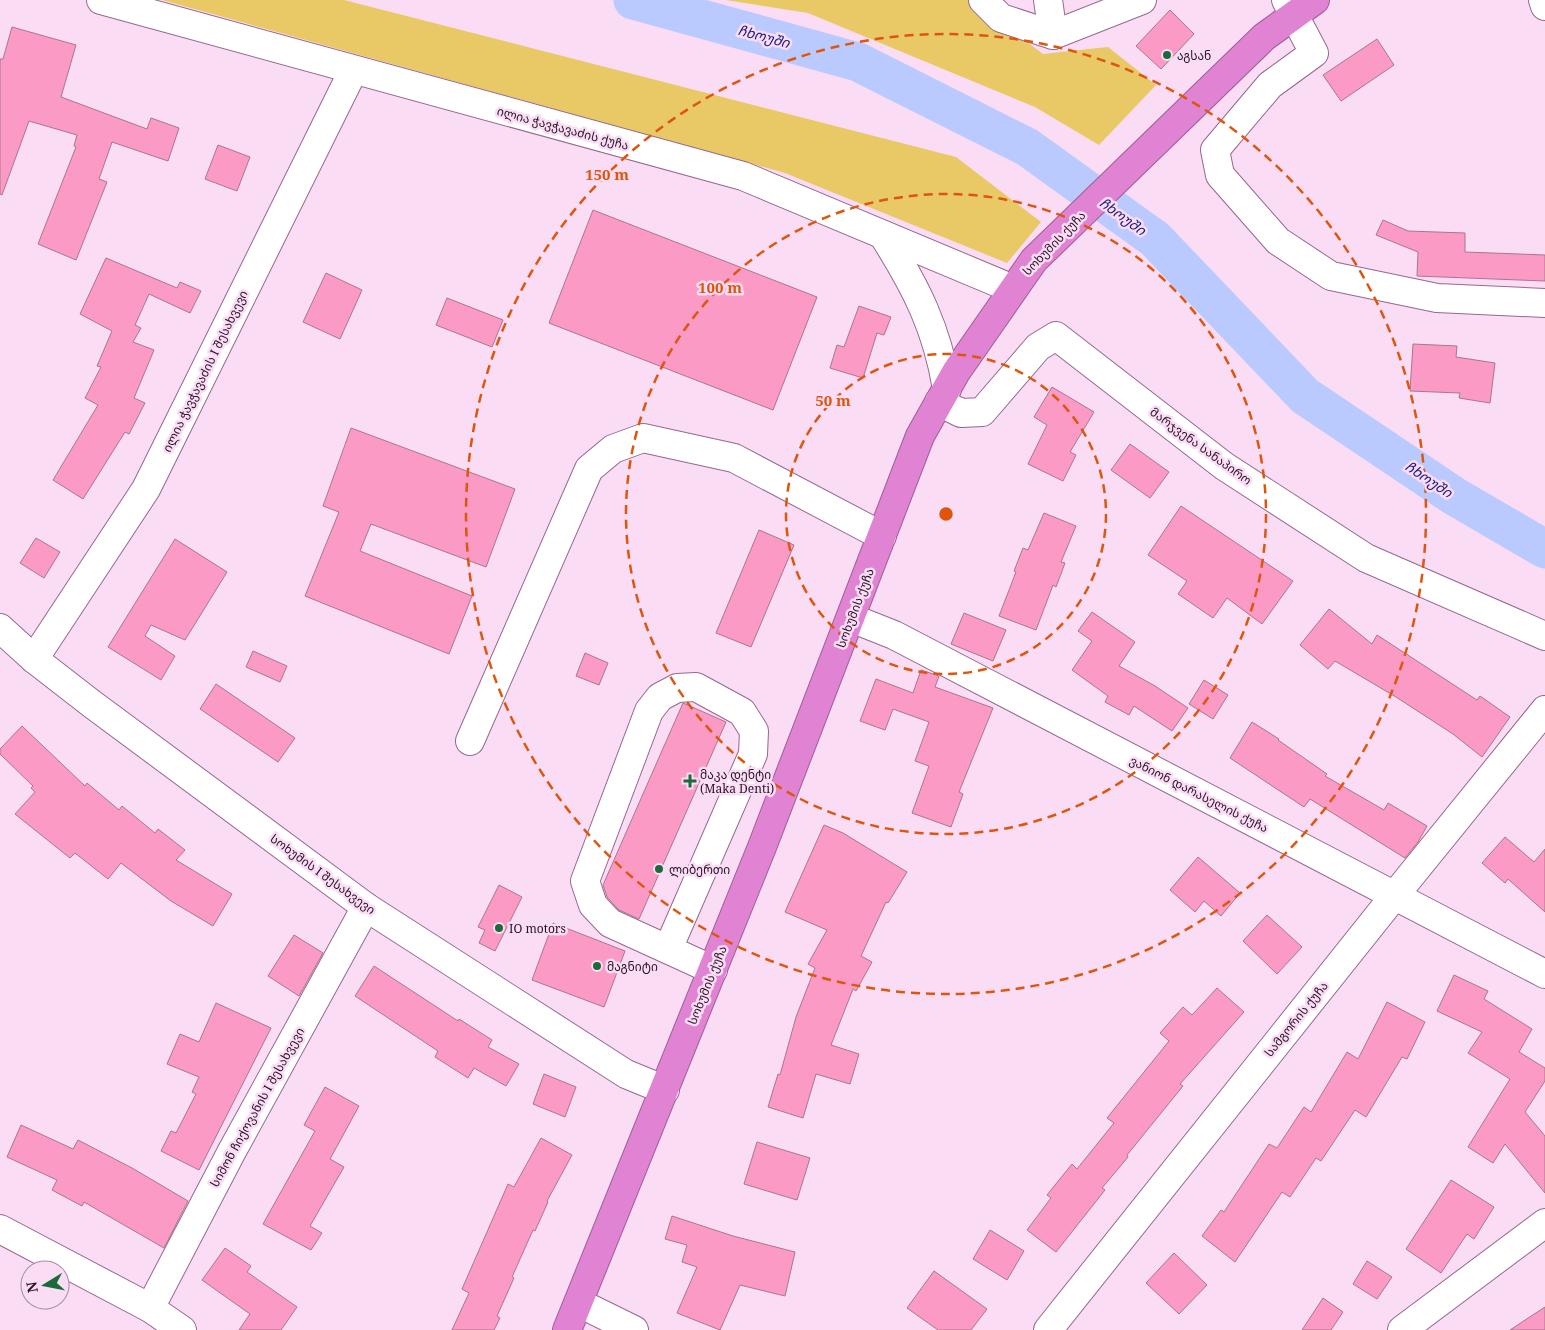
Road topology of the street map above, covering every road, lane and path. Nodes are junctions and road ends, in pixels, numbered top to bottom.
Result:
1 (101, 0) edge
2 (983, 0) edge
3 (1048, 0) edge
4 (1142, 0) edge
5 (1542, 0) edge
6 (1299, 5) edge
7 (1545, 6) edge
8 (1053, 34) junction
9 (353, 71) junction
10 (883, 236) junction
11 (1012, 288) junction
12 (1545, 303) edge
13 (943, 396) junction
14 (882, 536) junction
15 (851, 618) junction
16 (0, 628) edge
17 (1545, 636) edge
18 (34, 659) junction
19 (1545, 710) edge
20 (470, 741) dead end
21 (1395, 895) junction
22 (366, 907) junction
23 (668, 949) junction
24 (713, 970) junction
25 (1545, 974) edge
26 (665, 1090) junction
27 (1545, 1223) edge
28 (0, 1229) edge
29 (579, 1303) junction
30 (150, 1308) junction
31 (182, 1330) edge
32 (567, 1330) edge
33 (634, 1330) edge
34 (1048, 1330) edge
35 (1402, 1330) edge

1 - 9 street, ილია ჭავჭავაძის ქუჩა
2 - 8 street
3 - 8 street
4 - 8 street
5 - 7 street
6 - 11 highway, სოხუმის ქუჩა
6 - 12 street
9 - 10 street, ილია ჭავჭავაძის ქუჩა
9 - 18 street, ილია ჭავჭავაძის I შესახვევი
10 - 11 street, ილია ჭავჭავაძის ქუჩა
10 - 13 street
11 - 13 highway, სოხუმის ქუჩა
13 - 14 highway, სოხუმის ქუჩა
13 - 17 street, მარჯვენა სანაპირო
14 - 15 highway, სოხუმის ქუჩა
14 - 20 street
15 - 21 street, ვანიონ დარასელის ქუჩა
15 - 24 highway, სოხუმის ქუჩა
16 - 18 street, სოხუმის I შესახვევი
18 - 22 street, სოხუმის I შესახვევი
19 - 21 street, სამგორის ქუჩა
21 - 25 street, ვანიონ დარასელის ქუჩა
21 - 34 street, სამგორის ქუჩა
22 - 26 street, სოხუმის I შესახვევი
22 - 30 street, სიმონ ჩიქოვანის I შესახვევი
23 - 23 street
23 - 24 street
24 - 26 highway, სოხუმის ქუჩა
26 - 29 highway, სოხუმის ქუჩა
27 - 35 street
28 - 30 street
29 - 32 highway, სოხუმის ქუჩა
29 - 33 street
30 - 31 street

